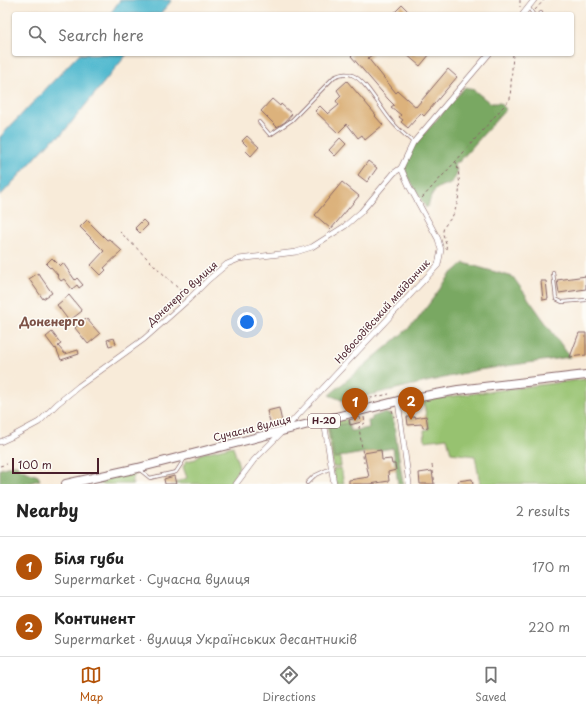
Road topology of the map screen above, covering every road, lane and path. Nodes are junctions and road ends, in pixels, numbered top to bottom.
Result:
1 (520, 0) edge
2 (534, 0) edge
3 (544, 0) edge
4 (528, 7) junction
5 (522, 12) edge
6 (532, 12) edge
7 (535, 12) edge
8 (487, 56) edge
9 (513, 56) edge
10 (259, 122) dead end
11 (413, 143) junction
12 (456, 161) junction
13 (401, 168) junction
14 (418, 202) junction
15 (119, 231) dead end
16 (446, 250) dead end
17 (553, 272) dead end
18 (189, 299) junction
19 (586, 300) edge
20 (586, 374) edge
21 (389, 394) dead end
22 (358, 401) dead end
23 (398, 401) junction
24 (364, 416) dead end
25 (324, 421) junction
26 (284, 430) junction
27 (0, 442) edge
28 (186, 456) junction
29 (364, 463) dead end
30 (7, 464) dead end
31 (432, 465) dead end
32 (0, 466) edge
33 (138, 468) junction
34 (331, 468) junction
35 (307, 483) dead end
36 (66, 484) edge
37 (236, 484) edge
38 (334, 484) edge
39 (409, 484) edge
40 (435, 484) edge

1 - 5 path
2 - 4 street
3 - 7 path
4 - 5 street
4 - 6 lane
8 - 11 street
9 - 12 path
10 - 11 lane
11 - 13 street
12 - 14 path
12 - 16 path
13 - 14 street, Новосодівський майданчик
13 - 18 street, Доненерго вулиця
14 - 26 street, Новосодівський майданчик
15 - 18 path
17 - 19 lane
18 - 27 street, Доненерго вулиця
20 - 23 main road, Сучасна вулиця / Н-20
21 - 22 path
23 - 25 main road, Сучасна вулиця / Н-20
23 - 39 street
24 - 29 path
25 - 26 main road, Сучасна вулиця / Н-20
25 - 34 street
26 - 28 main road, Сучасна вулиця / Н-20
26 - 37 street, Новосодівський майданчик
28 - 33 main road, Сучасна вулиця / Н-20
28 - 33 lane
30 - 32 path
31 - 40 path
33 - 36 main road, Сучасна вулиця / Н-20
34 - 35 lane
34 - 38 street

